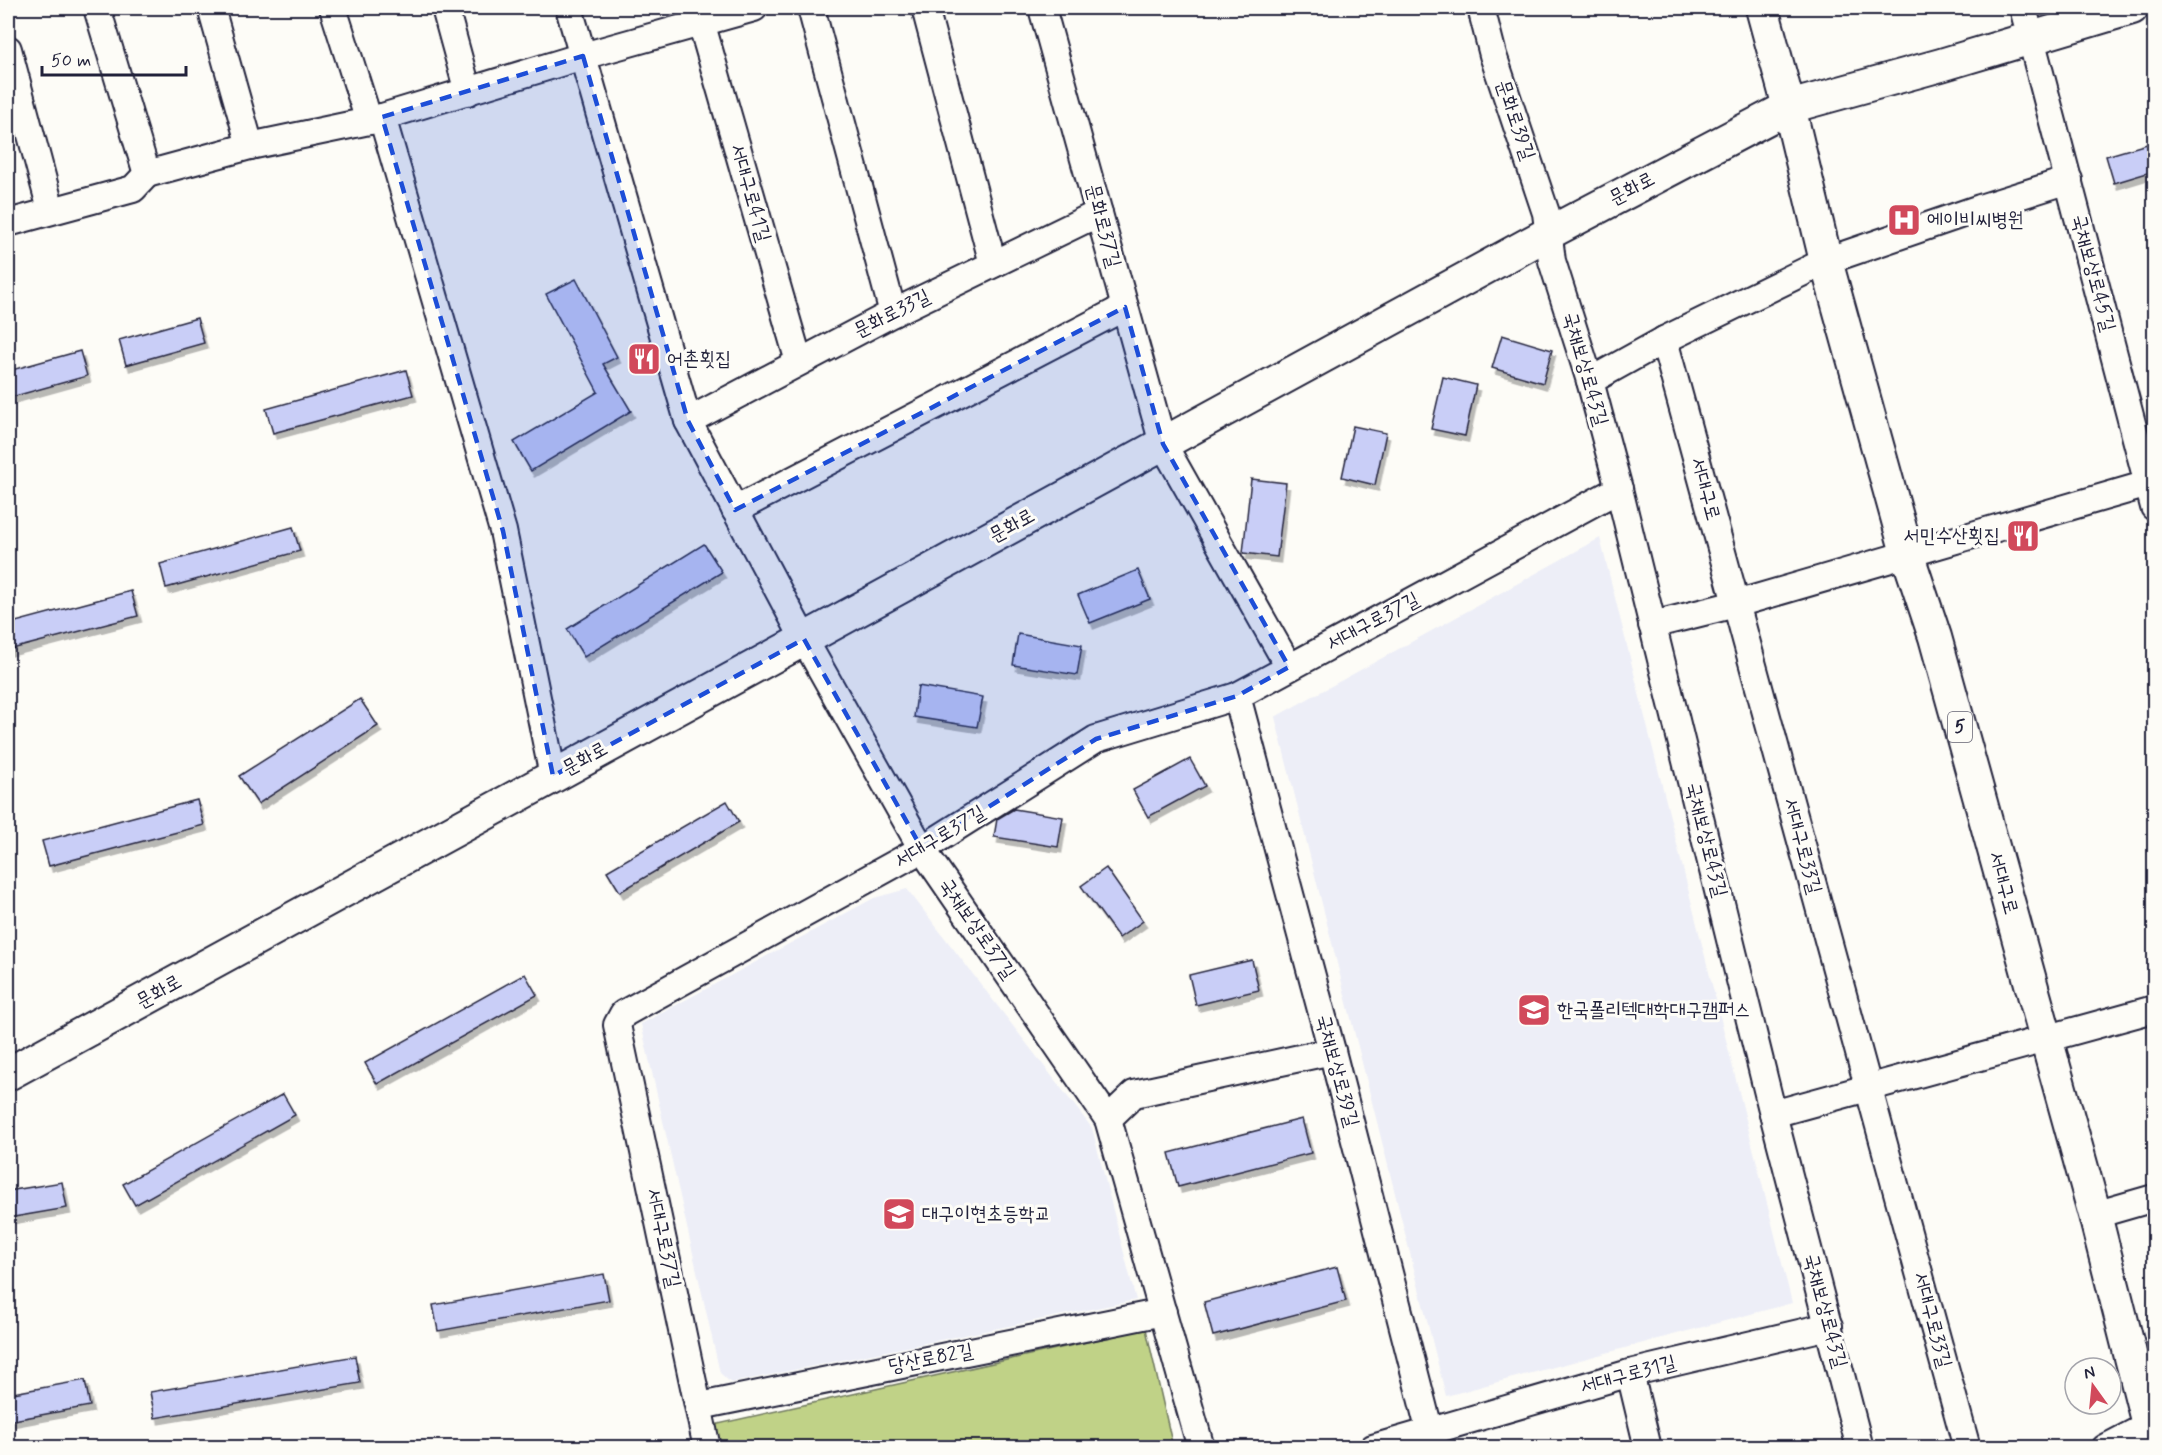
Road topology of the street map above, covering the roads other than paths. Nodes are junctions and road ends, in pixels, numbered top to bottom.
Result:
1 (97, 8) edge
2 (211, 8) edge
3 (333, 8) edge
4 (445, 8) edge
5 (569, 8) edge
6 (753, 8) edge
7 (811, 8) edge
8 (924, 8) edge
9 (1042, 8) edge
10 (1481, 8) edge
11 (1762, 8) edge
12 (2023, 8) edge
13 (2132, 8) edge
14 (699, 15) edge
15 (2031, 38) junction
16 (8, 49) edge
17 (583, 56) junction
18 (468, 92) junction
19 (1789, 107) junction
20 (375, 119) junction
21 (250, 146) junction
22 (147, 174) junction
23 (2069, 180) junction
24 (51, 210) junction
25 (1099, 213) junction
26 (8, 223) edge
27 (1549, 233) junction
28 (1826, 261) junction
29 (993, 264) junction
30 (1125, 307) junction
31 (893, 313) junction
32 (1664, 340) junction
33 (799, 362) junction
34 (1590, 381) junction
35 (688, 421) junction
36 (1163, 444) junction
37 (1619, 489) junction
38 (2151, 496) edge
39 (735, 510) junction
40 (1906, 553) junction
41 (1736, 604) junction
42 (1652, 626) junction
43 (804, 639) junction
44 (1289, 668) junction
45 (1237, 696) junction
46 (553, 776) junction
47 (922, 849) junction
48 (2154, 1008) edge
49 (2045, 1037) junction
50 (1332, 1051) junction
51 (8, 1074) edge
52 (1868, 1088) junction
53 (1773, 1114) junction
54 (1108, 1119) junction
55 (2154, 1198) edge
56 (2095, 1215) junction
57 (1163, 1312) junction
58 (1828, 1326) junction
59 (1630, 1373) junction
60 (700, 1406) junction
61 (2152, 1436) edge
62 (1431, 1439) edge
63 (707, 1448) edge
64 (1201, 1448) edge
65 (1372, 1448) edge
66 (1648, 1448) edge
67 (1860, 1448) edge
68 (1967, 1448) edge
69 (2105, 1448) edge

1 - 22 street
2 - 21 street
3 - 20 street
4 - 18 street
5 - 17 street
6 - 14 street
7 - 31 street
8 - 29 street
9 - 25 street, 문화로37길
10 - 27 street, 문화로39길
11 - 19 main road, 서대구로 / 5
12 - 15 street, 국채보상로45길
13 - 15 main road, 문화로
14 - 17 street
14 - 33 street, 서대구로41길
15 - 19 main road, 문화로
15 - 23 street, 국채보상로45길
16 - 24 street
17 - 18 street
17 - 35 street
18 - 20 street
19 - 27 main road, 문화로
19 - 28 main road, 서대구로 / 5
20 - 21 street
20 - 46 street
21 - 22 street
22 - 24 street
23 - 28 street
23 - 38 street, 국채보상로45길
24 - 26 street
25 - 29 street, 문화로33길
25 - 30 street, 문화로37길
27 - 34 street, 국채보상로43길
27 - 36 main road, 문화로
28 - 32 street
28 - 40 main road, 서대구로 / 5
29 - 31 street, 문화로33길
30 - 36 street, 문화로37길
30 - 39 street
31 - 33 street, 문화로33길
32 - 34 street
32 - 41 street, 서대구로
33 - 35 street, 문화로33길
34 - 37 street, 국채보상로43길
35 - 39 street
36 - 43 main road, 문화로
36 - 44 street
37 - 42 street, 국채보상로43길
37 - 44 street, 서대구로37길
38 - 40 street
39 - 43 street
40 - 41 street
40 - 49 main road, 서대구로 / 5
41 - 42 street
41 - 52 street, 서대구로33길
42 - 53 street, 국채보상로43길
43 - 46 main road, 문화로
43 - 47 street, 국채보상로37길
44 - 45 street, 서대구로37길
45 - 47 street, 서대구로37길
45 - 50 street, 국채보상로39길
46 - 51 main road, 문화로
47 - 54 street, 국채보상로37길
47 - 60 street, 서대구로37길
48 - 49 street
49 - 52 street
49 - 56 main road, 서대구로 / 5
50 - 54 street
50 - 62 street, 국채보상로39길
52 - 53 street
52 - 68 street, 서대구로33길
53 - 58 street, 국채보상로43길
54 - 57 street, 국채보상로37길
55 - 56 street
56 - 61 main road, 서대구로 / 5
57 - 60 street, 당산로82길
57 - 64 street, 국채보상로37길
58 - 59 street, 서대구로31길
58 - 67 street, 국채보상로43길
59 - 62 street, 서대구로31길
59 - 66 street
60 - 63 street, 서대구로37길
61 - 69 street
62 - 65 street, 서대구로31길

